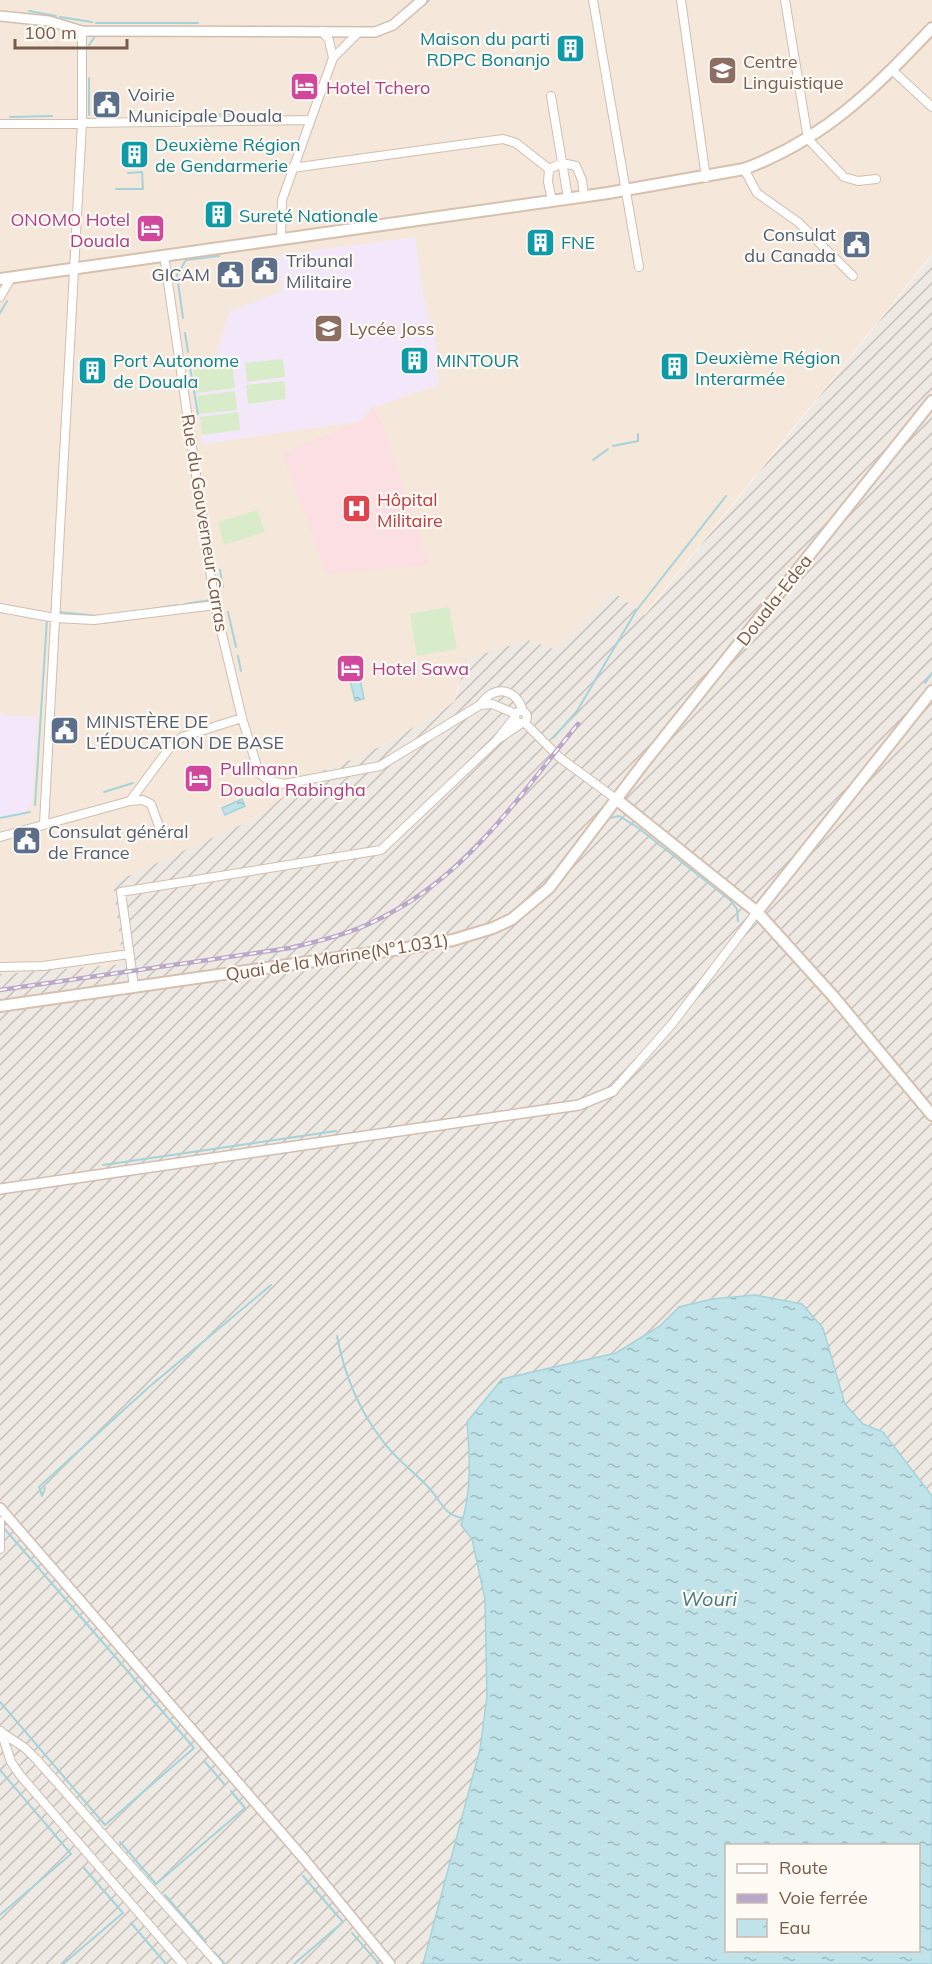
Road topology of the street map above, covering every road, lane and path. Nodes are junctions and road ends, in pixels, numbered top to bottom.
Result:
1 (422, 0) edge
2 (593, 0) edge
3 (681, 0) edge
4 (784, 0) edge
5 (0, 16) edge
6 (932, 28) edge
7 (82, 31) junction
8 (322, 31) junction
9 (359, 32) junction
10 (333, 58) junction
11 (892, 70) junction
12 (551, 96) dead end
13 (932, 107) edge
14 (310, 120) junction
15 (82, 123) junction
16 (0, 124) edge
17 (808, 139) junction
18 (562, 163) junction
19 (292, 168) junction
20 (744, 169) junction
21 (549, 170) junction
22 (706, 178) junction
23 (876, 179) dead end
24 (627, 190) junction
25 (584, 196) junction
26 (568, 198) junction
27 (552, 200) junction
28 (281, 238) junction
29 (165, 255) junction
30 (639, 267) dead end
31 (75, 269) junction
32 (853, 276) dead end
33 (5, 279) edge
34 (0, 297) edge
35 (932, 401) edge
36 (216, 605) junction
37 (0, 608) edge
38 (55, 618) junction
39 (932, 691) edge
40 (480, 705) junction
41 (518, 714) junction
42 (242, 718) junction
43 (523, 722) junction
44 (496, 741) junction
45 (616, 799) junction
46 (130, 801) junction
47 (44, 824) junction
48 (160, 829) dead end
49 (0, 837) edge
50 (757, 912) junction
51 (129, 954) junction
52 (0, 967) edge
53 (134, 987) junction
54 (0, 1006) edge
55 (613, 1091) joint
56 (932, 1115) edge
57 (0, 1189) edge
58 (0, 1508) edge
59 (0, 1521) edge
60 (0, 1549) edge
61 (1, 1731) edge
62 (183, 1964) edge
63 (218, 1964) edge
64 (390, 1964) edge

1 - 9 street
2 - 24 street
3 - 22 street
4 - 17 street
5 - 7 street
6 - 11 main road
7 - 8 street
7 - 15 street
8 - 9 street
8 - 10 street
9 - 10 street
10 - 14 street
11 - 13 street
11 - 17 main road
12 - 18 street
14 - 15 street
14 - 19 street
15 - 16 street
15 - 31 street
17 - 20 main road
17 - 23 street
18 - 21 street
18 - 25 street
18 - 26 street
19 - 21 street
19 - 28 street
20 - 22 main road
20 - 32 street
21 - 27 street
22 - 24 main road
24 - 25 main road
24 - 30 street
25 - 26 main road
26 - 27 main road
27 - 28 main road
28 - 29 main road
29 - 31 main road
29 - 36 street, Rue du Gouverneur Carras
31 - 33 main road
31 - 38 street
33 - 34 street
35 - 45 main road, Douala-Edea
36 - 38 street
36 - 42 street, Rue du Gouverneur Carras
37 - 38 street
38 - 47 street
39 - 50 main road
40 - 41 street
40 - 41 street, Rue du Gouverneur Carras
40 - 42 street, Rue du Gouverneur Carras
41 - 43 street
41 - 44 street
42 - 46 street
43 - 44 street
43 - 45 street
44 - 51 street
45 - 50 main road
45 - 53 main road, Quai de la Marine(N°1.031)
46 - 47 street
46 - 48 street
47 - 49 street
50 - 55 street
50 - 56 main road
51 - 52 street
51 - 53 street
53 - 54 main road, Quai de la Marine(N°1.031)
55 - 57 street
58 - 64 street
59 - 60 street
61 - 62 street
61 - 63 street

